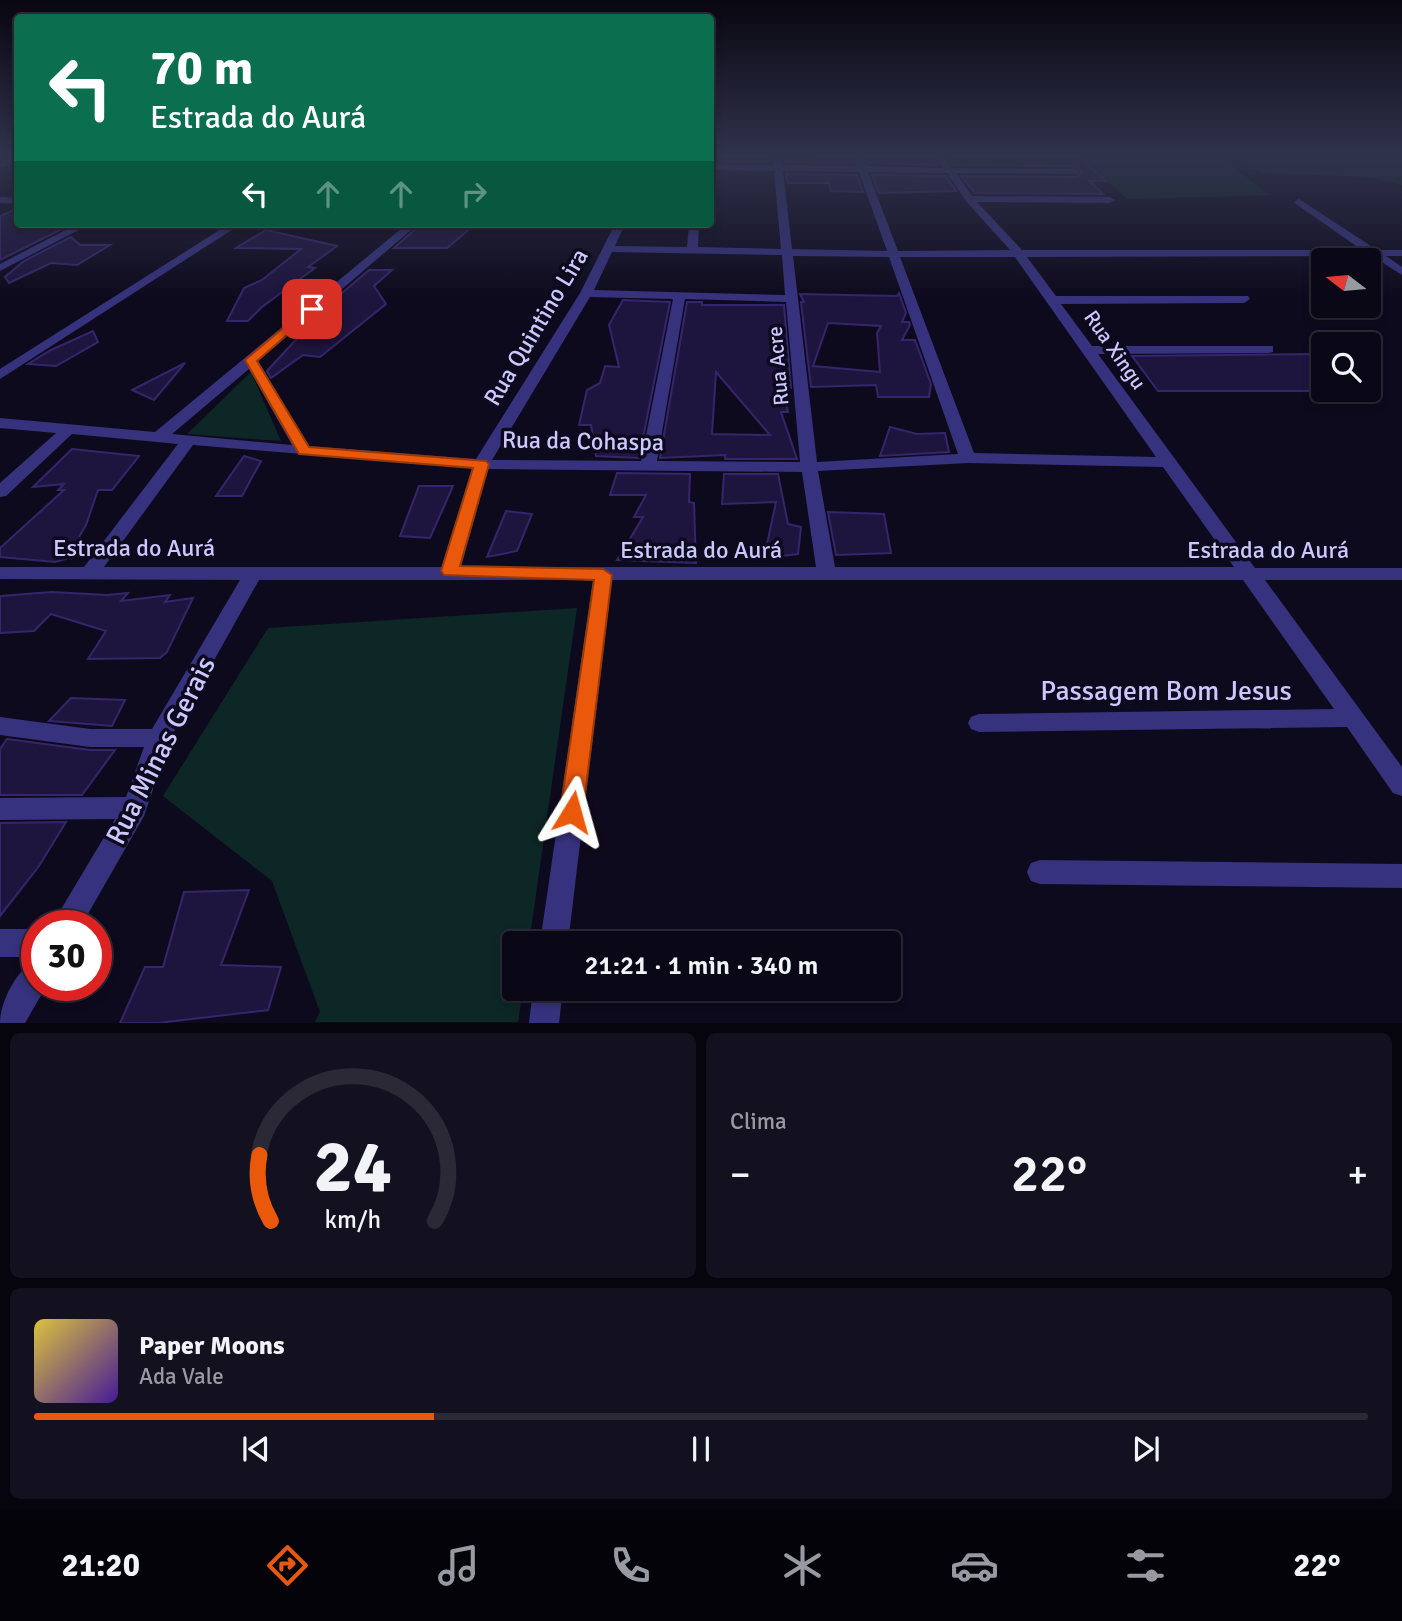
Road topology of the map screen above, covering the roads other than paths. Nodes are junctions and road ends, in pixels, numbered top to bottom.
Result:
1 (782, 203) edge
2 (874, 203) edge
3 (972, 203) edge
4 (1300, 203) edge
5 (77, 228) edge
6 (230, 228) edge
7 (408, 228) edge
8 (619, 228) edge
9 (694, 228) edge
10 (1365, 248) edge
11 (611, 249) junction
12 (692, 250) junction
13 (786, 251) junction
14 (1018, 253) junction
15 (1311, 253) edge
16 (1381, 253) edge
17 (1402, 253) edge
18 (893, 254) junction
19 (1381, 259) edge
20 (0, 268) edge
21 (1402, 272) edge
22 (586, 293) junction
23 (679, 297) junction
24 (793, 299) junction
25 (1244, 299) dead end
26 (1051, 300) junction
27 (1268, 349) dead end
28 (1087, 350) junction
29 (251, 360) junction
30 (1102, 372) junction
31 (1120, 372) dead end
32 (0, 375) edge
33 (0, 423) edge
34 (69, 429) junction
35 (159, 437) junction
36 (189, 440) junction
37 (304, 451) junction
38 (968, 458) junction
39 (1166, 462) junction
40 (481, 464) junction
41 (648, 467) junction
42 (808, 467) junction
43 (0, 492) edge
44 (450, 571) junction
45 (0, 573) edge
46 (253, 573) junction
47 (826, 573) junction
48 (89, 574) junction
49 (1402, 574) edge
50 (603, 575) junction
51 (1250, 575) junction
52 (1353, 718) junction
53 (979, 723) dead end
54 (0, 726) edge
55 (159, 738) junction
56 (1402, 786) edge
57 (135, 808) junction
58 (0, 809) edge
59 (1040, 872) dead end
60 (1402, 876) edge
61 (74, 910) edge
62 (556, 931) edge
63 (0, 943) edge
64 (21, 943) edge
65 (21, 1001) edge
66 (547, 1001) edge
67 (8, 1023) edge
68 (544, 1023) edge

1 - 13 street, Rua Acre
2 - 18 street
3 - 14 street, Rua Xingu
4 - 10 street
5 - 20 street
6 - 32 street
7 - 29 street
8 - 11 street, Rua Quintino Lira
9 - 12 street
11 - 12 street
11 - 22 street, Rua Quintino Lira
12 - 13 street
13 - 18 street
13 - 24 street, Rua Acre
14 - 15 street
14 - 18 street
14 - 26 street, Rua Xingu
16 - 17 street
18 - 38 street
19 - 21 street
22 - 23 street
22 - 40 street, Rua Quintino Lira
23 - 24 street
23 - 41 street
24 - 42 street, Rua Acre
25 - 26 street
26 - 28 street, Rua Xingu
27 - 28 street
28 - 30 street, Rua Xingu
29 - 35 street
29 - 37 street
30 - 31 street
30 - 39 street, Rua Xingu
33 - 34 street, Rua da Cohaspa
34 - 35 street, Rua da Cohaspa
34 - 43 street
35 - 36 street, Rua da Cohaspa
36 - 37 street, Rua da Cohaspa
36 - 48 street
37 - 40 street, Rua da Cohaspa
38 - 39 street, Rua da Cohaspa
38 - 42 street, Rua da Cohaspa
39 - 51 street, Rua Xingu
40 - 41 street, Rua da Cohaspa
40 - 44 street, Rua Quintino Lira
41 - 42 street, Rua da Cohaspa
42 - 47 street, Rua Acre
44 - 46 street, Estrada do Aurá
44 - 50 street, Estrada do Aurá
45 - 48 street, Estrada do Aurá
46 - 48 street, Estrada do Aurá
46 - 55 street, Rua Minas Gerais
47 - 50 street, Estrada do Aurá
47 - 51 street, Estrada do Aurá
49 - 51 street, Estrada do Aurá
50 - 62 street
51 - 52 street, Rua Xingu
52 - 53 street, Passagem Bom Jesus
52 - 56 street, Rua Xingu
54 - 55 street
55 - 57 street, Rua Minas Gerais
57 - 58 street
57 - 61 street, Rua Minas Gerais
59 - 60 street
63 - 64 street
65 - 67 street
66 - 68 street

